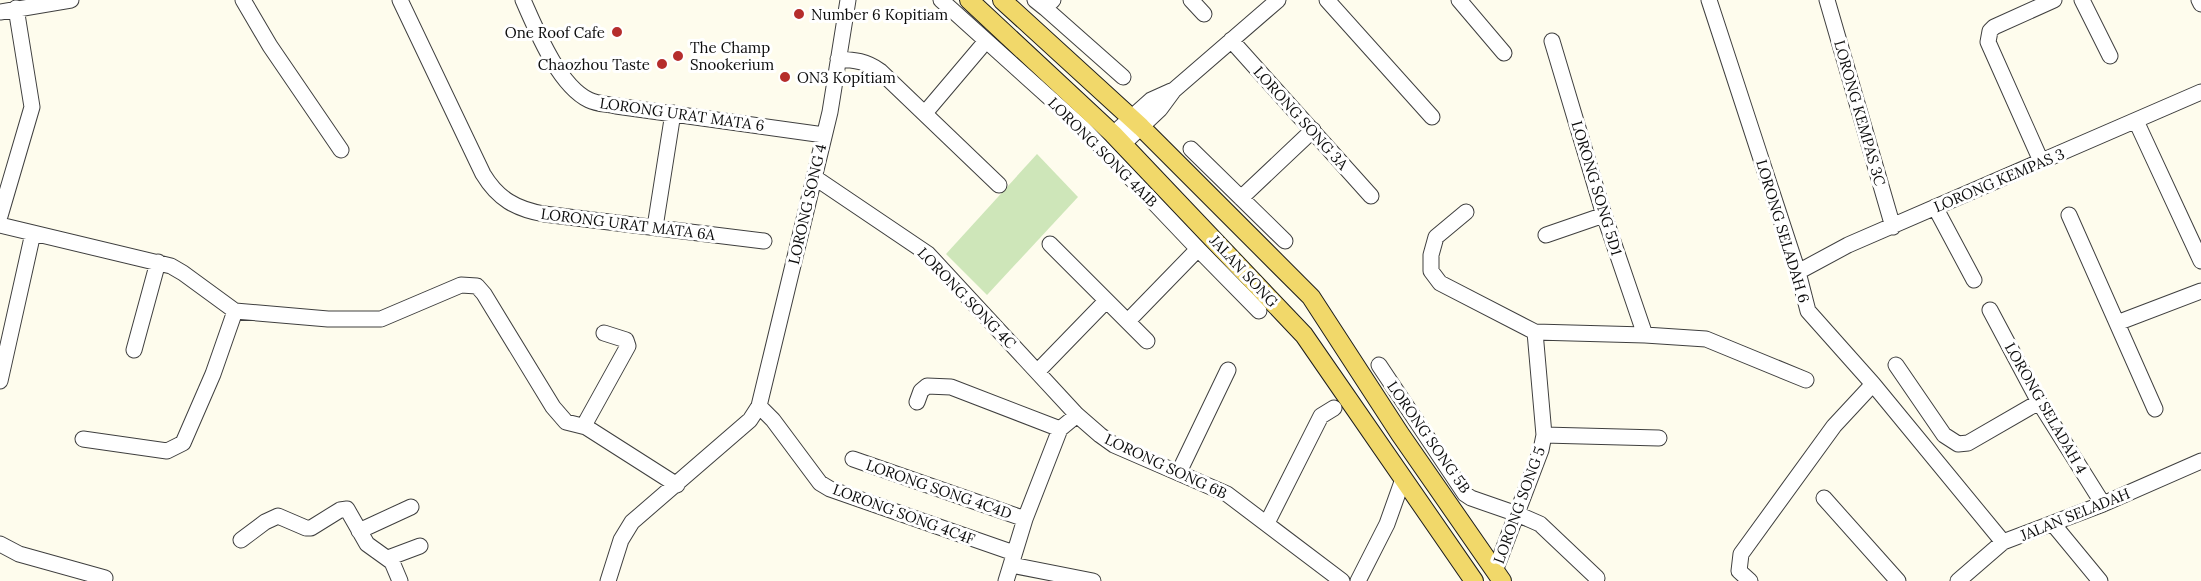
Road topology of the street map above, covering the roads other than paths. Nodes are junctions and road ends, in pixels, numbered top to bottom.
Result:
1 (71, 0) edge
2 (243, 0) edge
3 (522, 0) edge
4 (848, 0) edge
5 (941, 0) edge
6 (969, 0) edge
7 (1002, 0) edge
8 (1191, 0) edge
9 (1278, 0) edge
10 (1327, 0) edge
11 (1459, 0) edge
12 (1709, 0) edge
13 (1827, 0) edge
14 (2054, 0) edge
15 (2082, 0) edge
16 (403, 1) edge
17 (1044, 3) edge
18 (16, 8) junction
19 (0, 12) edge
20 (1203, 14) dead end
21 (1232, 40) junction
22 (986, 41) junction
23 (1552, 41) dead end
24 (1504, 53) dead end
25 (2110, 56) dead end
26 (838, 59) junction
27 (1123, 77) dead end
28 (2201, 92) edge
29 (673, 113) junction
30 (925, 114) junction
31 (1432, 117) dead end
32 (2136, 121) junction
33 (1136, 122) junction
34 (1313, 130) junction
35 (824, 135) junction
36 (1118, 139) junction
37 (1191, 149) dead end
38 (341, 150) dead end
39 (2041, 161) junction
40 (814, 177) junction
41 (999, 185) dead end
42 (1371, 196) dead end
43 (1241, 198) junction
44 (1935, 207) junction
45 (1466, 212) dead end
46 (1604, 215) junction
47 (0, 216) edge
48 (2069, 216) dead end
49 (0, 225) edge
50 (655, 227) junction
51 (1893, 227) junction
52 (33, 233) junction
53 (1546, 235) dead end
54 (764, 241) dead end
55 (1285, 241) dead end
56 (1050, 244) dead end
57 (1198, 249) junction
58 (2201, 261) edge
59 (158, 262) junction
60 (1798, 272) junction
61 (1974, 280) dead end
62 (2201, 291) edge
63 (1106, 301) junction
64 (1990, 310) dead end
65 (235, 311) junction
66 (1259, 311) dead end
67 (1128, 321) junction
68 (2117, 323) junction
69 (1535, 332) junction
70 (604, 333) dead end
71 (1644, 335) junction
72 (1147, 341) dead end
73 (134, 350) dead end
74 (1379, 365) dead end
75 (1896, 365) dead end
76 (1228, 370) dead end
77 (1038, 371) junction
78 (1806, 380) dead end
79 (0, 381) edge
80 (1873, 384) junction
81 (917, 402) dead end
82 (2039, 402) junction
83 (759, 406) junction
84 (1334, 408) dead end
85 (2155, 409) dead end
86 (1077, 415) junction
87 (586, 427) junction
88 (1060, 429) junction
89 (1400, 434) junction
90 (1544, 435) junction
91 (1659, 438) dead end
92 (83, 439) dead end
93 (853, 459) dead end
94 (2201, 462) edge
95 (1179, 472) junction
96 (1403, 479) junction
97 (677, 485) junction
98 (1824, 498) dead end
99 (2103, 504) junction
100 (411, 507) dead end
101 (1517, 514) junction
102 (1025, 519) junction
103 (1267, 523) junction
104 (2053, 524) junction
105 (359, 531) junction
106 (241, 540) dead end
107 (2003, 542) junction
108 (0, 544) edge
109 (420, 546) dead end
110 (388, 558) junction
111 (1012, 559) junction
112 (105, 578) dead end
113 (1494, 578) edge
114 (1597, 578) dead end
115 (400, 581) edge
116 (608, 581) edge
117 (1006, 581) edge
118 (1093, 581) edge
119 (1342, 581) edge
120 (1358, 581) edge
121 (1474, 581) edge
122 (1750, 581) edge
123 (1898, 581) edge
124 (1958, 581) edge
125 (2100, 581) edge

1 - 18 street
2 - 38 street
3 - 29 street, LORONG URAT MATA 6
4 - 26 street, LORONG SONG 4
5 - 22 street, LORONG SONG 4A1B
6 - 36 main road, JALAN SONG
7 - 33 main road, JALAN SONG
8 - 20 street
9 - 21 street
10 - 31 street
11 - 24 street
12 - 60 street, LORONG SELADAH 6
13 - 51 street, LORONG KEMPAS 3C
14 - 39 street
15 - 25 street
16 - 50 street, LORONG URAT MATA 6A
17 - 27 street
18 - 19 street
18 - 47 street
21 - 33 street
21 - 34 street, LORONG SONG 3A
22 - 30 street
22 - 57 street, LORONG SONG 4A1B
23 - 46 street, LORONG SONG 5D1
26 - 30 street
26 - 35 street, LORONG SONG 4
28 - 32 street, LORONG KEMPAS 3
29 - 35 street, LORONG URAT MATA 6
29 - 50 street
30 - 41 street
32 - 39 street, LORONG KEMPAS 3
32 - 58 street
33 - 36 street
33 - 89 main road, JALAN SONG
34 - 42 street, LORONG SONG 3A
34 - 43 street
35 - 40 street, LORONG SONG 4
36 - 96 main road, JALAN SONG
37 - 43 street
39 - 44 street, LORONG KEMPAS 3
40 - 77 street, LORONG SONG 4C
40 - 83 street, LORONG SONG 4
43 - 55 street
44 - 51 street, LORONG KEMPAS 3
44 - 61 street
45 - 69 street
46 - 53 street
46 - 71 street, LORONG SONG 5D1
48 - 68 street
49 - 52 street
50 - 54 street, LORONG URAT MATA 6A
51 - 60 street, LORONG KEMPAS 3
52 - 59 street
52 - 79 street
56 - 63 street
57 - 66 street, LORONG SONG 4A1B
57 - 67 street
59 - 65 street
59 - 73 street
60 - 80 street, LORONG SELADAH 6
62 - 68 street
63 - 67 street
63 - 77 street
64 - 82 street, LORONG SELADAH 4
65 - 87 street
65 - 92 street
67 - 72 street
68 - 85 street
69 - 71 street
69 - 90 street, LORONG SONG 5
70 - 87 street
71 - 78 street
74 - 101 street, LORONG SONG 5B
75 - 82 street
76 - 95 street
77 - 86 street, LORONG SONG 4C
80 - 107 street, LORONG SELADAH 6
80 - 122 street
81 - 88 street
82 - 99 street, LORONG SELADAH 4
83 - 97 street
83 - 111 street, LORONG SONG 4C4F
84 - 103 street
86 - 88 street
86 - 95 street, LORONG SONG 6B
87 - 97 street
88 - 102 street
89 - 96 main road
89 - 113 main road, JALAN SONG
90 - 91 street
90 - 101 street, LORONG SONG 5
93 - 102 street, LORONG SONG 4C4D
94 - 99 street, JALAN SELADAH
95 - 103 street, LORONG SONG 6B
96 - 120 street
96 - 121 main road, JALAN SONG
97 - 116 street
98 - 123 street
99 - 104 street, JALAN SELADAH
100 - 105 street
101 - 113 street, LORONG SONG 5
101 - 114 street, LORONG SONG 5B
102 - 111 street
103 - 119 street, LORONG SONG 6B
104 - 107 street, JALAN SELADAH
104 - 125 street
105 - 106 street
105 - 110 street
107 - 124 street, JALAN SELADAH
108 - 112 street
109 - 110 street
110 - 115 street
111 - 117 street
111 - 118 street, LORONG SONG 4C4F

